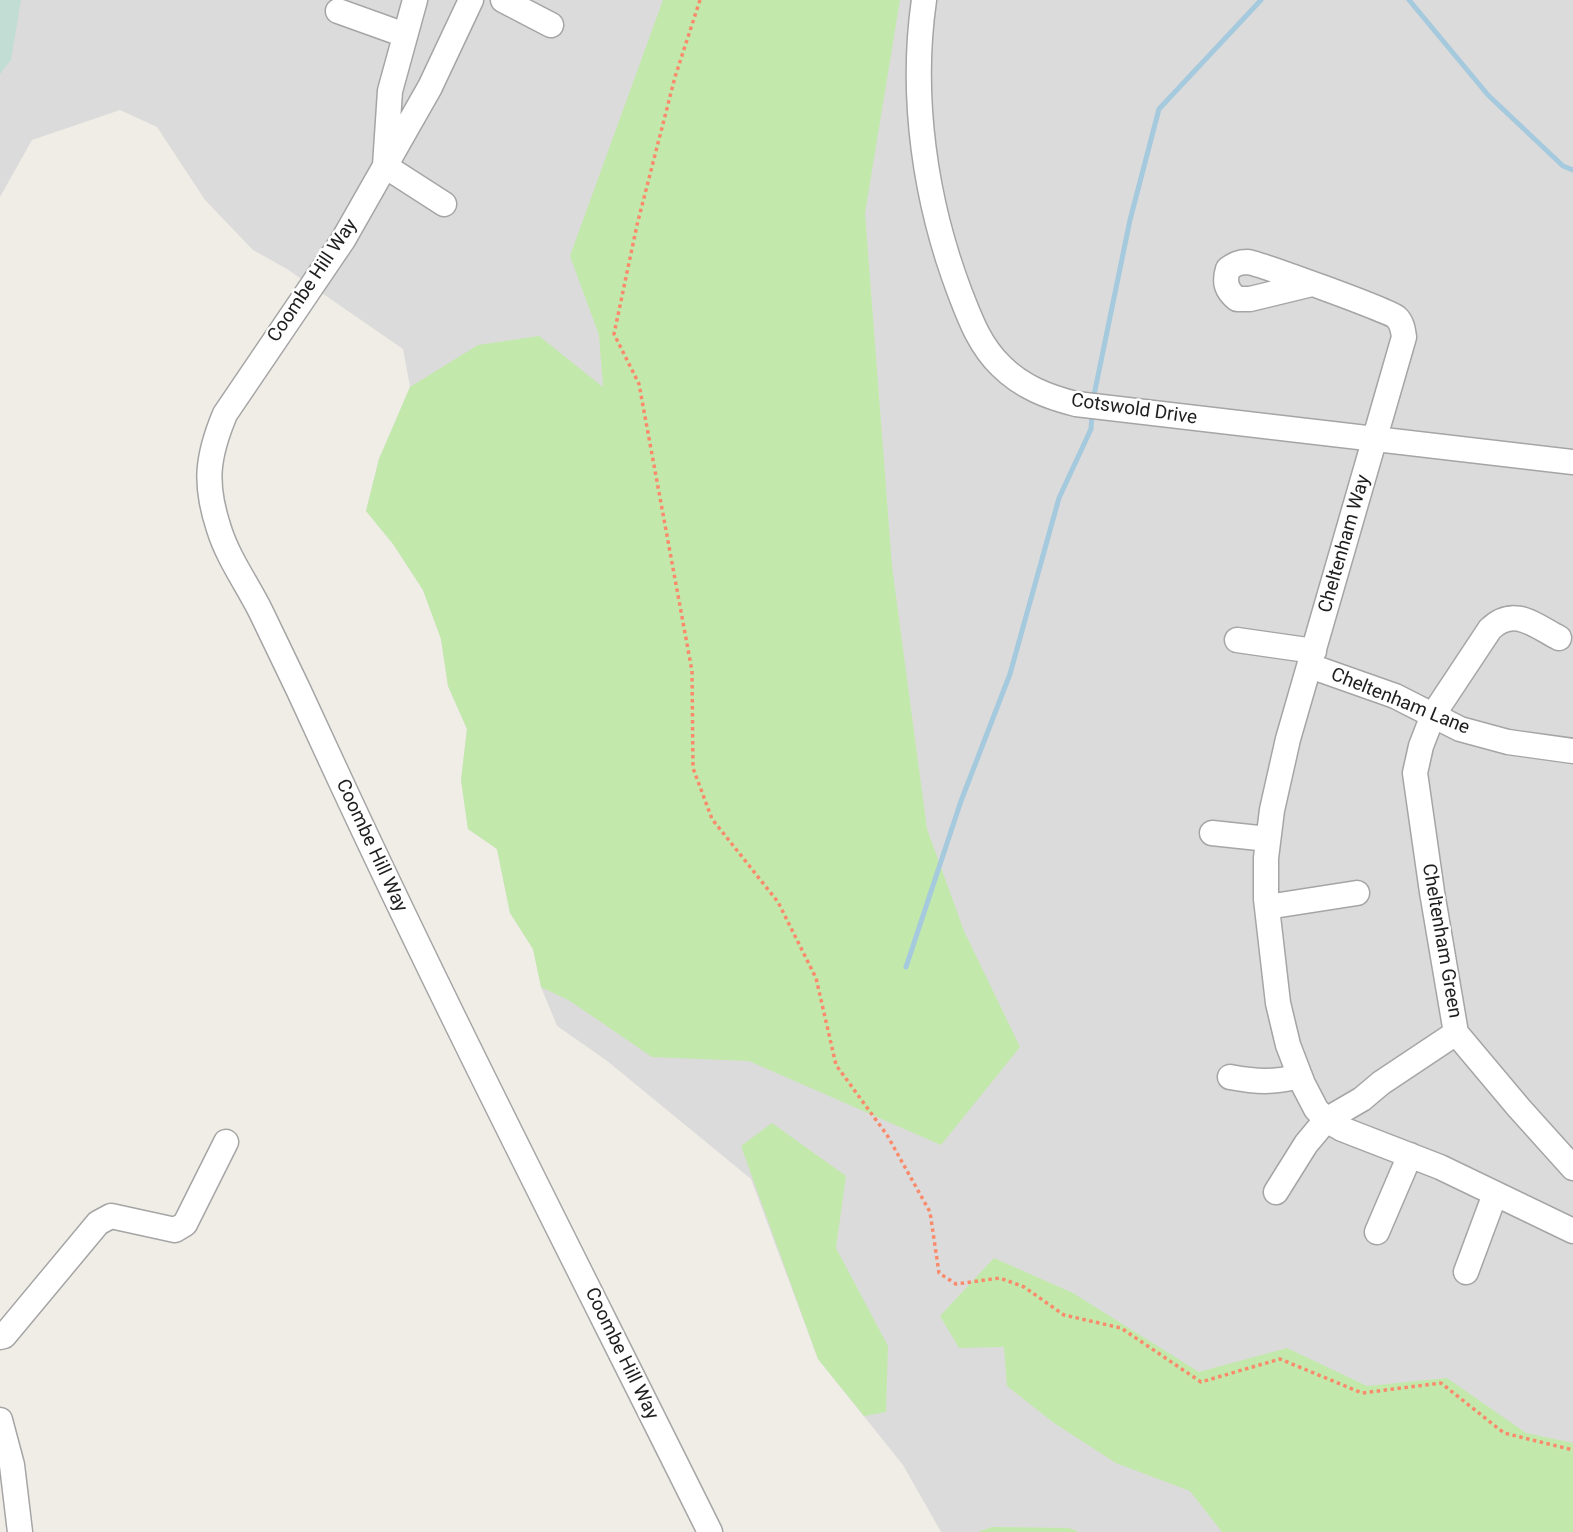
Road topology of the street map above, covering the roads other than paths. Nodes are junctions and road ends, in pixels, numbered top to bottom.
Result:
1 (415, 0) edge
2 (471, 0) edge
3 (503, 0) edge
4 (924, 0) edge
5 (338, 11) dead end
6 (551, 25) dead end
7 (405, 35) junction
8 (390, 91) junction
9 (423, 100) junction
10 (385, 166) junction
11 (444, 204) dead end
12 (1312, 284) dead end
13 (1376, 438) junction
14 (1573, 462) edge
15 (1559, 638) dead end
16 (1237, 640) dead end
17 (1312, 659) junction
18 (1433, 715) junction
19 (1573, 751) edge
20 (1212, 833) dead end
21 (1268, 839) junction
22 (1357, 892) dead end
23 (1267, 907) junction
24 (1456, 1032) junction
25 (1300, 1076) junction
26 (1230, 1077) dead end
27 (1326, 1120) junction
28 (226, 1142) dead end
29 (1410, 1155) junction
30 (1573, 1168) edge
31 (1276, 1192) dead end
32 (1495, 1194) junction
33 (1573, 1231) edge
34 (1377, 1232) dead end
35 (1466, 1272) dead end
36 (0, 1337) edge
37 (0, 1420) edge
38 (20, 1532) edge
39 (710, 1532) edge

1 - 7 street, Coombe Hill Way
2 - 9 street, Coombe Hill Way
3 - 6 street
4 - 13 street, Cotswold Drive
5 - 7 street
7 - 8 street, Coombe Hill Way
8 - 9 street
8 - 10 street, Coombe Hill Way
9 - 10 street, Coombe Hill Way
10 - 11 street
10 - 39 street, Coombe Hill Way
12 - 13 street, Cheltenham Way
13 - 14 street, Cotswold Drive
13 - 17 street, Cheltenham Way
15 - 18 street, Cheltenham Green
16 - 17 street
17 - 18 street, Cheltenham Lane
17 - 21 street, Cheltenham Way
18 - 19 street, Cheltenham Lane
18 - 24 street, Cheltenham Green
20 - 21 street
21 - 23 street, Cheltenham Way
22 - 23 street
23 - 25 street, Cheltenham Way
24 - 27 street
24 - 30 street, Cheltenham Green
25 - 26 street
25 - 27 street, Cheltenham Way
27 - 29 street
27 - 31 street
28 - 36 street
29 - 32 street
29 - 34 street
32 - 33 street
32 - 35 street
37 - 38 street

